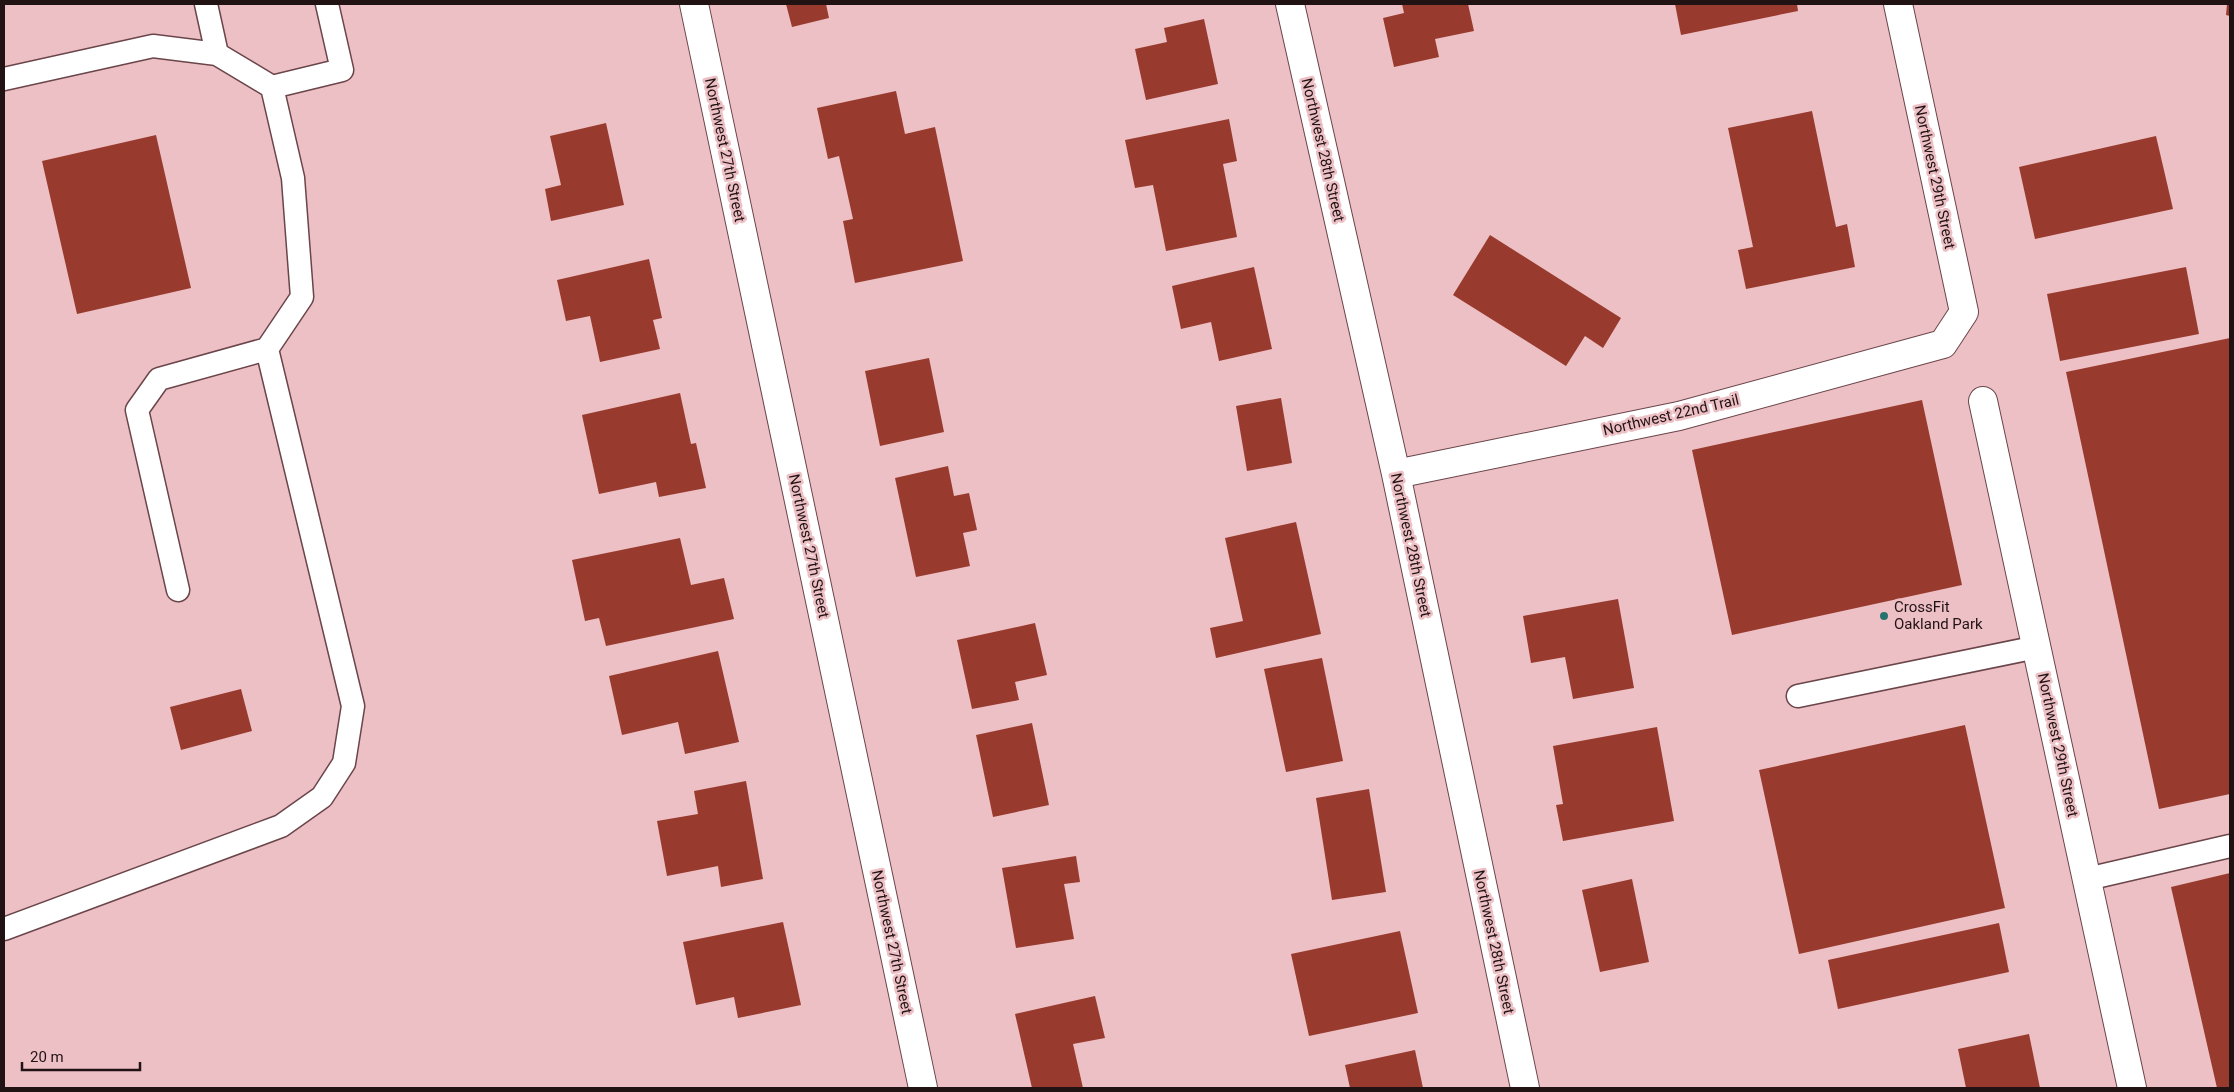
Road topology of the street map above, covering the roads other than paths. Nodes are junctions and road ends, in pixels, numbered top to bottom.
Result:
1 (206, 4) edge
2 (327, 4) edge
3 (694, 4) edge
4 (1290, 4) edge
5 (1898, 4) edge
6 (217, 54) junction
7 (4, 79) edge
8 (272, 87) junction
9 (1943, 344) joint
10 (267, 349) junction
11 (1983, 401) dead end
12 (1396, 474) junction
13 (178, 590) dead end
14 (2037, 647) junction
15 (1798, 696) dead end
16 (2230, 846) edge
17 (2087, 879) junction
18 (4, 929) edge
19 (923, 1088) edge
20 (1525, 1088) edge
21 (2132, 1088) edge

1 - 6 lane
2 - 8 lane
3 - 19 street, Northwest 27th Street
4 - 12 street, Northwest 28th Street
5 - 9 street, Northwest 29th Street
6 - 7 lane
6 - 8 lane
8 - 10 lane
9 - 12 street, Northwest 22nd Trail
10 - 13 lane
10 - 18 lane
11 - 14 street, Northwest 29th Street
12 - 20 street, Northwest 28th Street
14 - 15 lane
14 - 17 street, Northwest 29th Street
16 - 17 lane
17 - 21 street, Northwest 29th Street

